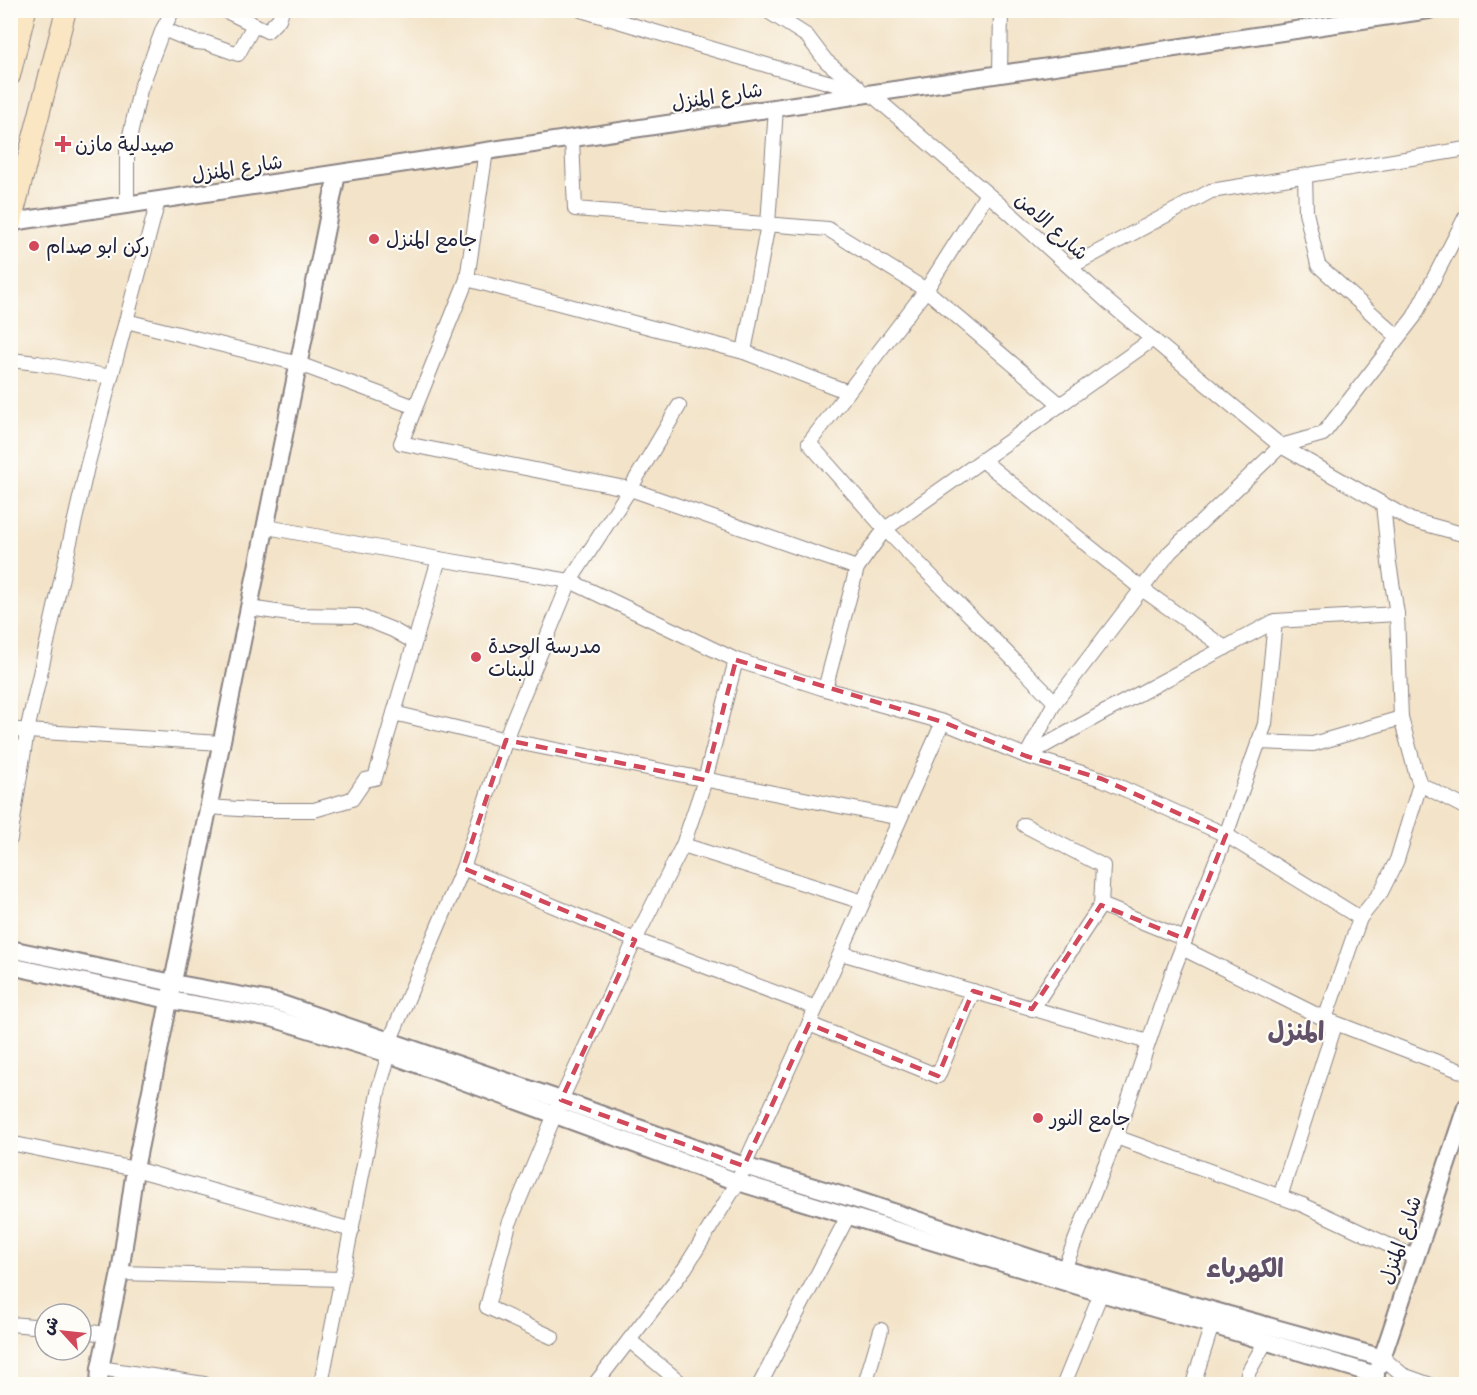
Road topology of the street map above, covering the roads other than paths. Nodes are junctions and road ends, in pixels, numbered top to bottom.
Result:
1 (26, 10) edge
2 (66, 10) edge
3 (173, 10) edge
4 (224, 10) edge
5 (282, 10) edge
6 (581, 10) edge
7 (766, 10) edge
8 (1001, 10) edge
9 (1429, 10) edge
10 (254, 25) junction
11 (163, 29) junction
12 (1000, 74) junction
13 (10, 76) edge
14 (868, 93) junction
15 (776, 108) junction
16 (572, 139) junction
17 (1467, 149) edge
18 (486, 152) junction
19 (337, 174) junction
20 (1305, 176) junction
21 (987, 194) junction
22 (158, 201) junction
23 (127, 205) junction
24 (1467, 216) edge
25 (768, 224) junction
26 (11, 225) edge
27 (1070, 267) junction
28 (466, 279) junction
29 (926, 290) junction
30 (126, 321) junction
31 (1398, 337) junction
32 (1153, 339) junction
33 (744, 352) junction
34 (10, 360) edge
35 (299, 364) junction
36 (111, 377) junction
37 (848, 392) junction
38 (1061, 405) junction
39 (415, 406) junction
40 (679, 406) dead end
41 (1281, 446) junction
42 (982, 460) junction
43 (630, 489) junction
44 (1383, 504) junction
45 (267, 527) junction
46 (885, 529) junction
47 (1467, 535) edge
48 (439, 559) junction
49 (857, 568) junction
50 (570, 581) junction
51 (1142, 589) junction
52 (249, 608) junction
53 (1396, 614) junction
54 (1275, 621) junction
55 (414, 642) junction
56 (1226, 648) junction
57 (736, 660) junction
58 (825, 689) junction
59 (1054, 702) junction
60 (394, 713) junction
61 (1401, 718) junction
62 (943, 722) junction
63 (10, 729) edge
64 (27, 731) junction
65 (506, 740) junction
66 (1258, 742) junction
67 (222, 743) junction
68 (1026, 756) junction
69 (705, 780) junction
70 (1420, 784) junction
71 (208, 807) junction
72 (1467, 808) edge
73 (900, 818) junction
74 (1024, 825) dead end
75 (1226, 835) junction
76 (10, 839) edge
77 (683, 844) junction
78 (463, 868) junction
79 (863, 902) junction
80 (1101, 905) junction
81 (1360, 918) junction
82 (635, 940) junction
83 (1183, 943) junction
84 (10, 950) edge
85 (841, 953) junction
86 (10, 966) edge
87 (172, 983) junction
88 (973, 991) junction
89 (169, 1000) junction
90 (816, 1008) junction
91 (1032, 1009) junction
92 (1325, 1019) junction
93 (809, 1024) junction
94 (1148, 1042) junction
95 (390, 1047) junction
96 (1467, 1073) edge
97 (558, 1107) junction
98 (1467, 1107) edge
99 (1463, 1129) edge
100 (1116, 1137) junction
101 (10, 1143) edge
102 (744, 1166) junction
103 (135, 1169) junction
104 (738, 1182) junction
105 (1280, 1197) junction
106 (848, 1216) junction
107 (352, 1230) junction
108 (1416, 1258) junction
109 (1064, 1269) junction
110 (120, 1273) junction
111 (341, 1279) junction
112 (1101, 1293) junction
113 (10, 1324) edge
114 (1212, 1325) junction
115 (33, 1326) edge
116 (881, 1330) dead end
117 (93, 1332) edge
118 (108, 1334) junction
119 (552, 1337) dead end
120 (629, 1340) junction
121 (1266, 1341) junction
122 (1383, 1358) junction
123 (1403, 1375) junction
124 (99, 1376) edge
125 (1374, 1380) edge
126 (204, 1384) edge
127 (321, 1384) edge
128 (595, 1384) edge
129 (682, 1384) edge
130 (760, 1384) edge
131 (865, 1384) edge
132 (1064, 1384) edge
133 (1193, 1384) edge
134 (1245, 1384) edge
135 (1428, 1384) edge

1 - 13 main road
2 - 26 main road
3 - 11 street
4 - 10 street
5 - 10 street
6 - 14 street, شارع الامن
7 - 14 street
8 - 12 street
9 - 12 street, شارع المنزل
10 - 11 street
11 - 23 street
12 - 14 street, شارع المنزل
14 - 15 street, شارع المنزل
14 - 21 street, شارع الامن
15 - 16 street, شارع المنزل
15 - 25 street
16 - 18 street, شارع المنزل
16 - 25 street
17 - 20 street
18 - 19 street, شارع المنزل
18 - 28 street
19 - 22 street, شارع المنزل
19 - 35 street
20 - 27 street
20 - 31 street
21 - 27 street, شارع الامن
21 - 29 street
22 - 23 street, شارع المنزل
22 - 30 street
23 - 26 street, شارع المنزل
24 - 31 street
25 - 29 street
25 - 33 street
27 - 32 street, شارع الامن
28 - 33 street
28 - 39 street
29 - 37 street
29 - 38 street
30 - 35 street
30 - 36 street
31 - 41 street
32 - 38 street
32 - 41 street, شارع الامن
33 - 37 street
34 - 36 street
35 - 39 street
35 - 45 street
36 - 64 street
37 - 46 street
38 - 42 street
39 - 43 street
40 - 43 street
41 - 44 street, شارع الامن
41 - 51 street
42 - 46 street
42 - 51 street
43 - 49 street
43 - 50 street
44 - 47 street, شارع الامن
44 - 53 street
45 - 48 street
45 - 52 street
46 - 49 street
46 - 59 street
48 - 50 street
48 - 55 street
49 - 58 street
50 - 57 street
50 - 65 street
51 - 56 street
51 - 59 street
52 - 55 street
52 - 67 street
53 - 54 street
53 - 61 street
54 - 56 street
54 - 66 street
55 - 60 street
56 - 68 street
57 - 58 street
57 - 69 street
58 - 62 street
59 - 68 street
60 - 65 street
60 - 71 street
61 - 66 street
61 - 70 street
62 - 68 street
62 - 73 street
63 - 64 street
64 - 67 street
64 - 76 street
65 - 69 street
65 - 78 street
66 - 75 street
67 - 71 street
68 - 75 street
69 - 73 street
69 - 77 street
70 - 72 street
70 - 81 street
71 - 87 street
73 - 79 street
74 - 80 street
75 - 81 street
75 - 83 street
77 - 79 street
77 - 82 street
78 - 82 street
78 - 95 street
79 - 85 street
80 - 83 street
80 - 91 street
81 - 92 street
82 - 90 street
82 - 97 street
83 - 92 street
83 - 94 street
84 - 87 street
85 - 88 street
85 - 90 street
86 - 89 street
87 - 89 street
87 - 95 street
88 - 91 street
88 - 93 street
89 - 95 street
89 - 103 street
90 - 93 street
91 - 94 street
92 - 96 street
92 - 105 street
93 - 102 street
94 - 100 street
95 - 97 street
95 - 107 street
97 - 102 street
97 - 104 street
97 - 119 street
98 - 99 street, شارع المنزل
99 - 108 street, شارع المنزل
100 - 105 street
100 - 109 street
101 - 103 street
102 - 104 street
102 - 109 street
103 - 107 street
103 - 110 street
104 - 106 street
104 - 120 street
105 - 108 street
106 - 112 street
106 - 130 street
107 - 111 street
108 - 122 street, شارع المنزل
109 - 122 street
110 - 111 street
110 - 118 street
111 - 127 street
112 - 114 street
112 - 132 street
113 - 115 street
114 - 121 street
114 - 133 street
116 - 131 street
117 - 118 street
118 - 124 street
120 - 128 street
120 - 129 street
121 - 125 street
121 - 134 street
122 - 123 street
122 - 125 street, شارع المنزل
123 - 125 street
123 - 135 street
124 - 126 street

